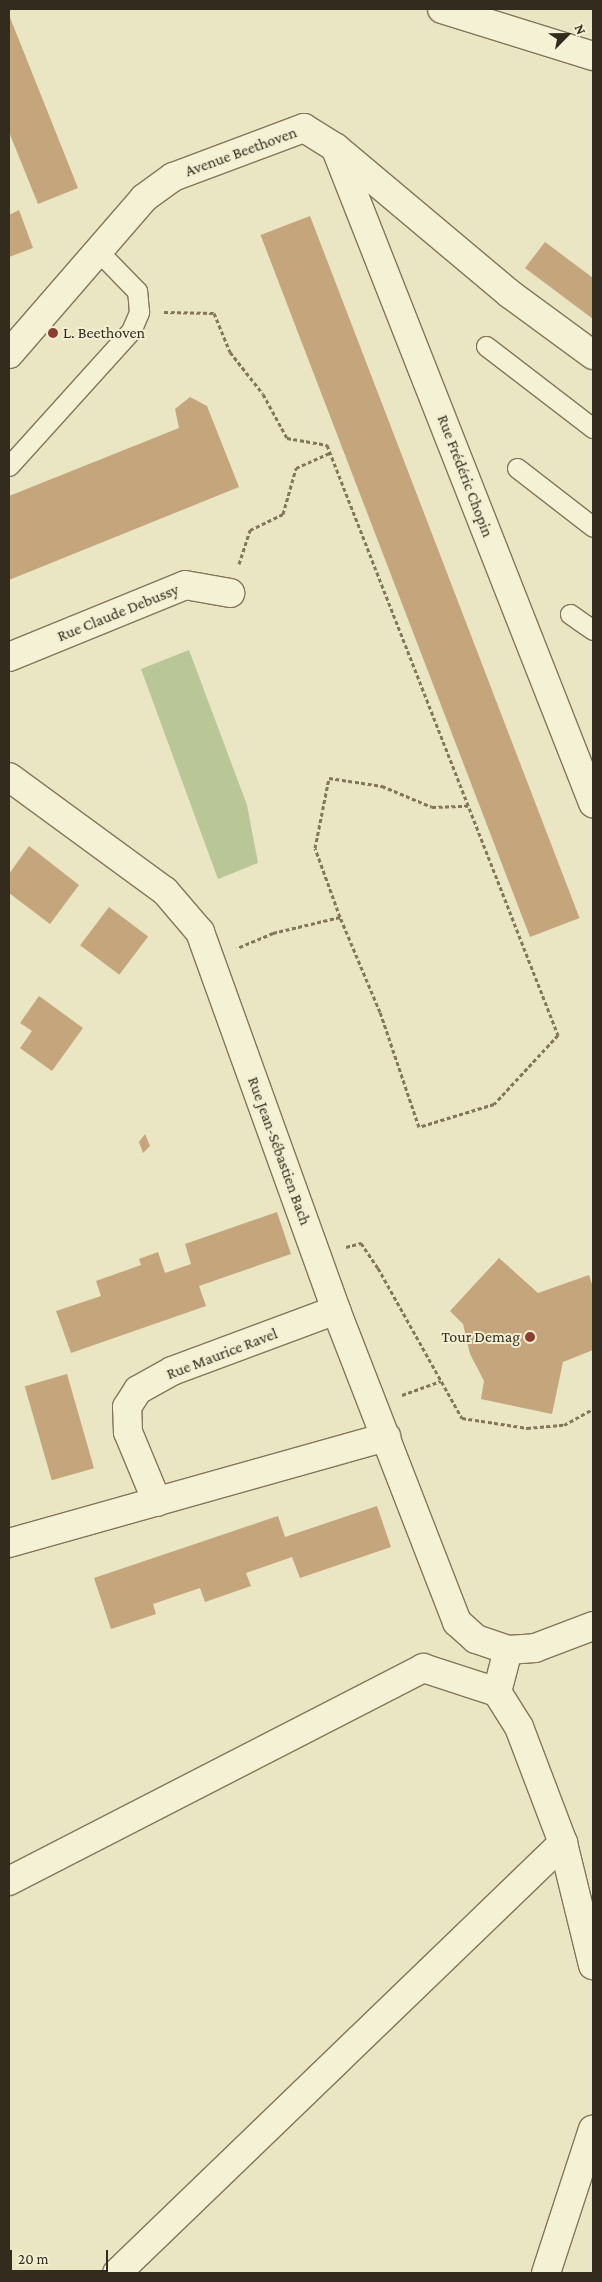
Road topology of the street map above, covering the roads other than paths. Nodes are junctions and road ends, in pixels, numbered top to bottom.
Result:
1 (447, 10) edge
2 (593, 56) edge
3 (336, 148) junction
4 (98, 251) junction
5 (486, 346) dead end
6 (9, 354) edge
7 (593, 355) edge
8 (593, 428) edge
9 (9, 466) edge
10 (517, 468) dead end
11 (593, 526) edge
12 (230, 593) road end
13 (570, 614) dead end
14 (593, 630) edge
15 (9, 657) edge
16 (9, 777) edge
17 (593, 803) edge
18 (336, 1310) junction
19 (386, 1437) junction
20 (157, 1502) junction
21 (9, 1543) edge
22 (593, 1626) edge
23 (508, 1650) junction
24 (497, 1692) junction
25 (563, 1843) junction
26 (9, 1881) edge
27 (593, 1965) edge
28 (593, 2129) edge
29 (117, 2273) edge
30 (546, 2273) edge

1 - 2 street
3 - 4 street, Avenue Beethoven
3 - 7 street, Avenue Beethoven
3 - 17 street, Rue Frédéric Chopin
4 - 6 street, Avenue Beethoven
4 - 9 lane
5 - 8 lane
10 - 11 lane
12 - 15 street, Rue Claude Debussy
13 - 14 lane
16 - 18 street, Rue Jean-Sébastien Bach
18 - 19 street, Rue Jean-Sébastien Bach
18 - 20 street, Rue Maurice Ravel
19 - 20 street
19 - 23 street, Rue Jean-Sébastien Bach
20 - 21 street
22 - 23 street
23 - 24 street
24 - 25 street
24 - 26 street
25 - 27 street
25 - 29 street
28 - 30 street

